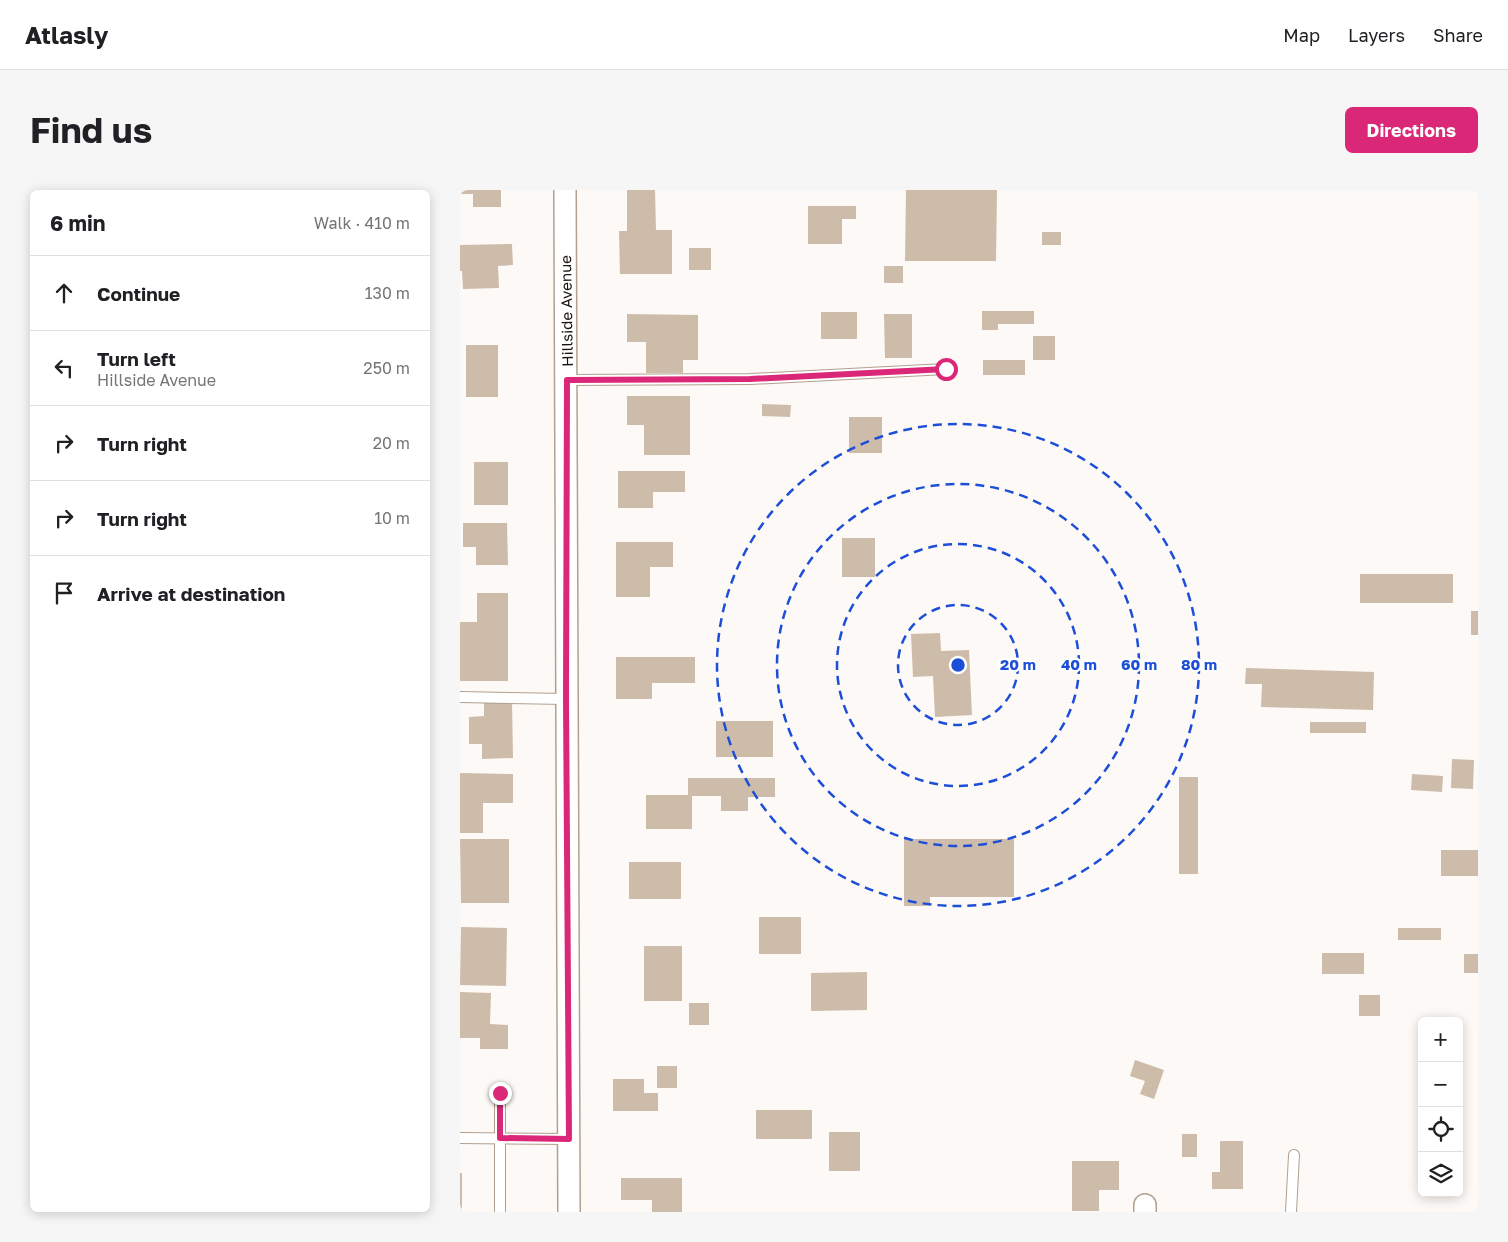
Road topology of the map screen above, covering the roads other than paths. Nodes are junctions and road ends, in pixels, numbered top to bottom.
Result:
1 (565, 190) edge
2 (946, 369) dead end
3 (567, 380) junction
4 (460, 697) edge
5 (566, 699) junction
6 (500, 1093) dead end
7 (460, 1138) edge
8 (500, 1138) junction
9 (569, 1139) junction
10 (1294, 1155) dead end
11 (500, 1212) edge
12 (569, 1212) edge
13 (1291, 1212) edge

1 - 3 street, Hillside Avenue
2 - 3 lane
3 - 5 street, Hillside Avenue
4 - 5 lane
5 - 9 street, Hillside Avenue
6 - 8 lane
7 - 8 lane
8 - 9 lane
8 - 11 lane
9 - 12 street, Hillside Avenue
10 - 13 lane

